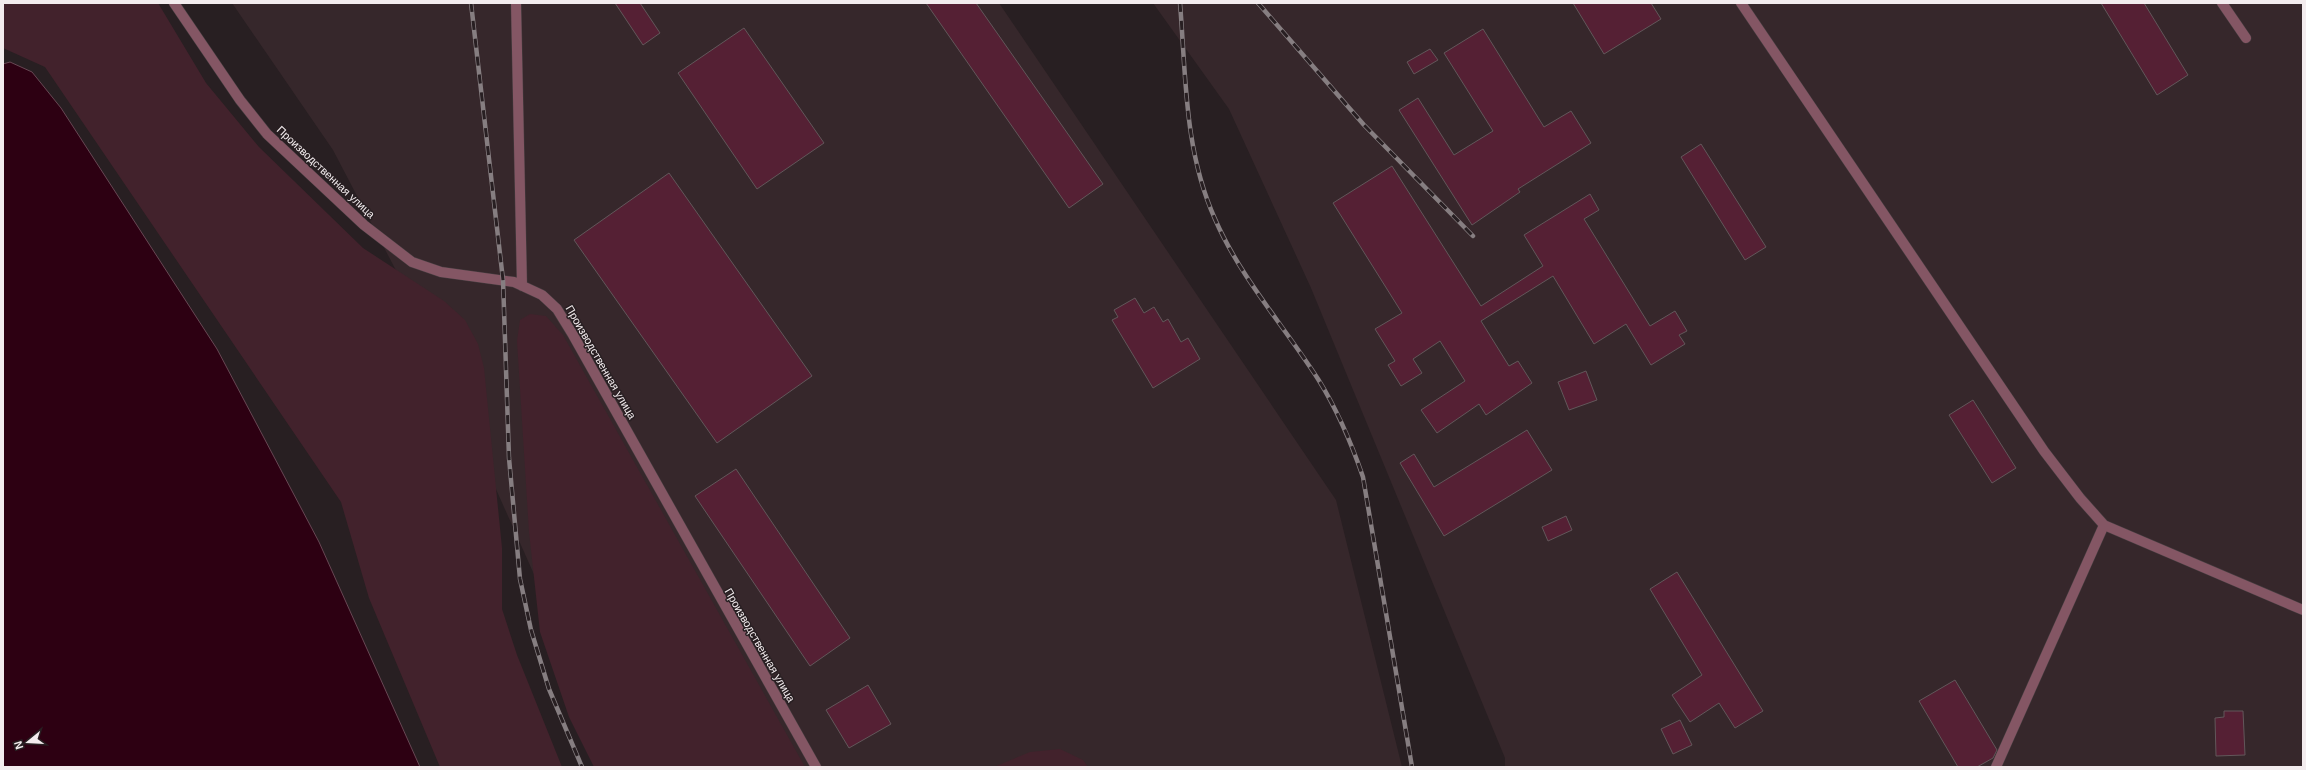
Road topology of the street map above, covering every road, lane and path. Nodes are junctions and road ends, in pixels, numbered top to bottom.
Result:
1 (174, 3) edge
2 (516, 3) edge
3 (1741, 3) edge
4 (2222, 3) edge
5 (2246, 38) dead end
6 (522, 286) junction
7 (2104, 525) junction
8 (2303, 610) edge
9 (816, 767) edge
10 (1996, 767) edge

1 - 6 street, Производственная улица
2 - 6 street
3 - 7 street
4 - 5 street
6 - 9 street, Производственная улица
7 - 8 street
7 - 10 street

